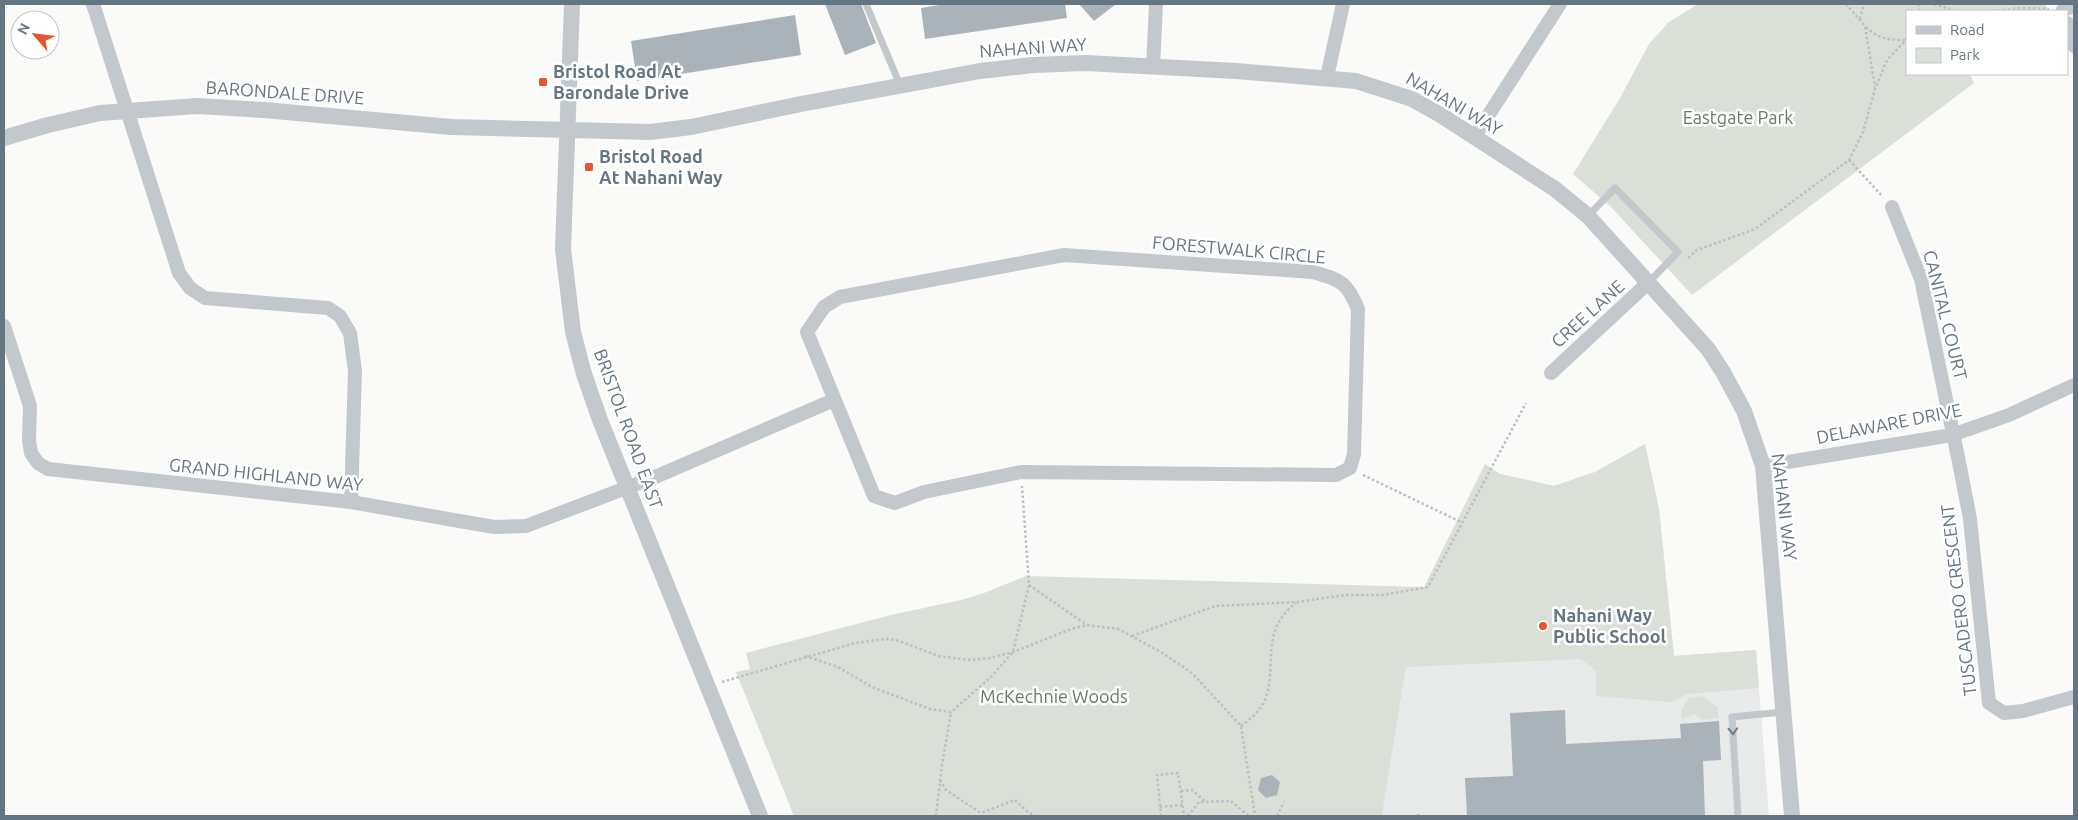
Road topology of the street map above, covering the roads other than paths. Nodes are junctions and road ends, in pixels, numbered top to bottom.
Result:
1 (93, 4) edge
2 (572, 4) edge
3 (1156, 4) edge
4 (1343, 4) edge
5 (1560, 4) edge
6 (869, 5) edge
7 (2068, 23) edge
8 (2074, 46) edge
9 (1153, 67) junction
10 (1328, 77) junction
11 (900, 86) junction
12 (126, 110) junction
13 (567, 130) junction
14 (1474, 136) junction
15 (4, 138) edge
16 (1892, 207) road end
17 (1588, 216) junction
18 (1649, 282) junction
19 (4, 326) edge
20 (1551, 372) dead end
21 (2074, 385) edge
22 (834, 400) junction
23 (1952, 435) junction
24 (1763, 466) junction
25 (628, 488) junction
26 (352, 502) junction
27 (2074, 698) edge
28 (1783, 712) junction
29 (760, 816) edge
30 (1738, 816) edge
31 (1792, 816) edge

1 - 12 street
2 - 13 street, BRISTOL ROAD EAST
3 - 9 street
4 - 10 street
5 - 14 street
6 - 11 lane
7 - 8 street
9 - 10 street, NAHANI WAY
9 - 11 street, NAHANI WAY
10 - 14 street, NAHANI WAY
11 - 13 street, NAHANI WAY
12 - 13 street, BARONDALE DRIVE
12 - 15 street, BARONDALE DRIVE
12 - 26 street
13 - 25 street, BRISTOL ROAD EAST
14 - 17 street, NAHANI WAY
16 - 23 street, CANITAL COURT
17 - 18 street, NAHANI WAY
17 - 18 lane
18 - 20 street, CREE LANE
18 - 24 street, NAHANI WAY
19 - 26 street, GRAND HIGHLAND WAY
21 - 23 street, DELAWARE DRIVE
22 - 22 street, FORESTWALK CIRCLE
22 - 25 street
23 - 24 street, DELAWARE DRIVE
23 - 27 street, TUSCADERO CRESCENT
24 - 28 street, NAHANI WAY
25 - 26 street, GRAND HIGHLAND WAY
25 - 29 street, BRISTOL ROAD EAST
28 -> 30 lane
28 - 31 street, NAHANI WAY

